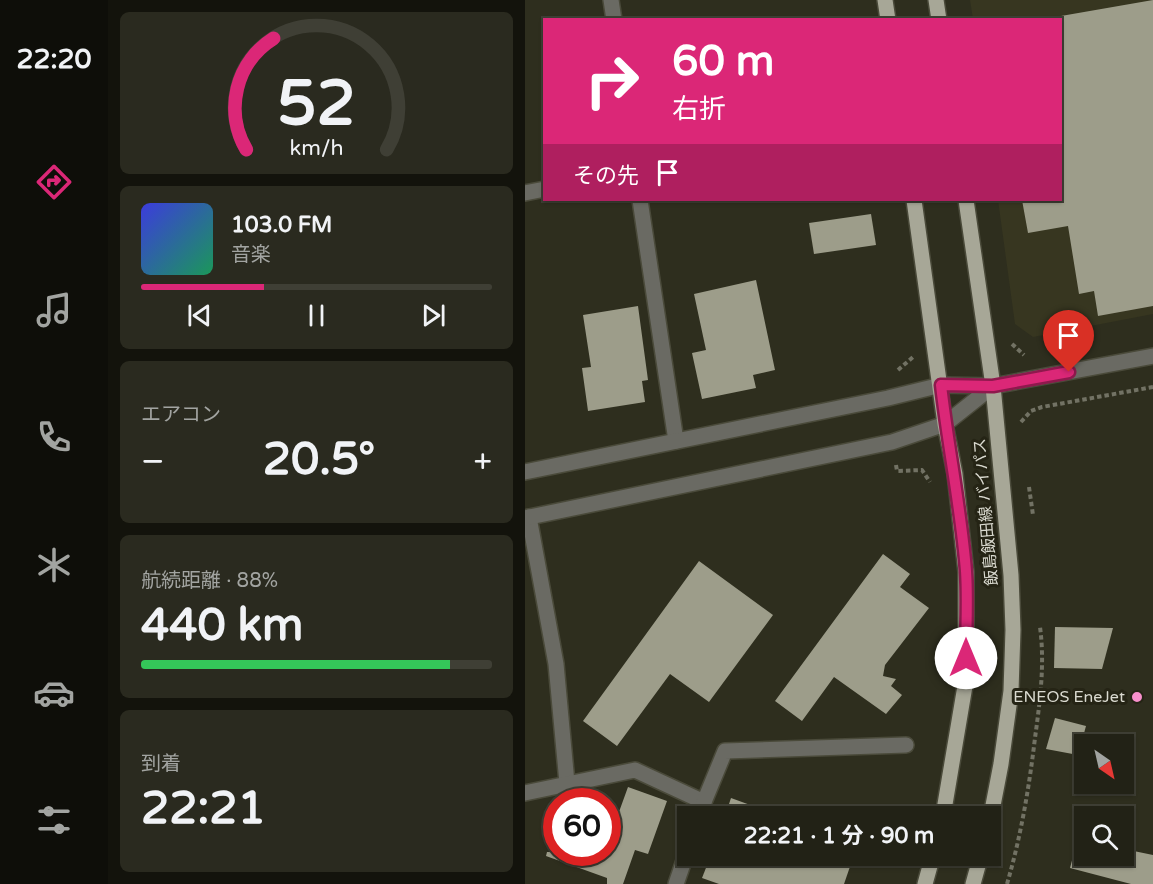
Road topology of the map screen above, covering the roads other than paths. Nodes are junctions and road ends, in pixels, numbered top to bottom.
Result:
1 (611, 0) edge
2 (885, 0) edge
3 (936, 0) edge
4 (614, 18) edge
5 (888, 18) edge
6 (939, 18) edge
7 (543, 189) edge
8 (525, 193) edge
9 (640, 201) edge
10 (914, 201) edge
11 (966, 201) edge
12 (1153, 356) edge
13 (941, 385) junction
14 (993, 386) junction
15 (945, 424) junction
16 (676, 441) junction
17 (525, 472) edge
18 (527, 517) edge
19 (906, 745) dead end
20 (567, 783) junction
21 (525, 793) edge
22 (697, 806) edge
23 (703, 806) edge
24 (945, 806) edge
25 (993, 806) edge
26 (682, 866) edge
27 (930, 866) edge
28 (978, 866) edge
29 (676, 884) edge
30 (925, 884) edge
31 (973, 884) edge

1 - 4 street
2 - 5 main road
3 - 6 main road
7 - 8 street
9 - 16 street
10 - 13 main road, 飯島飯田線 バイパス
11 - 14 main road, 飯島飯田線 バイパス
12 - 14 street
13 - 14 street
13 - 15 main road, 飯島飯田線 バイパス
13 - 16 street
14 - 15 street
14 - 25 main road, 飯島飯田線 バイパス
15 - 18 street
15 - 24 main road, 飯島飯田線 バイパス
16 - 17 street
18 - 20 street
19 - 23 street
20 - 21 street
20 - 22 street
26 - 29 street
27 - 30 main road
28 - 31 main road

